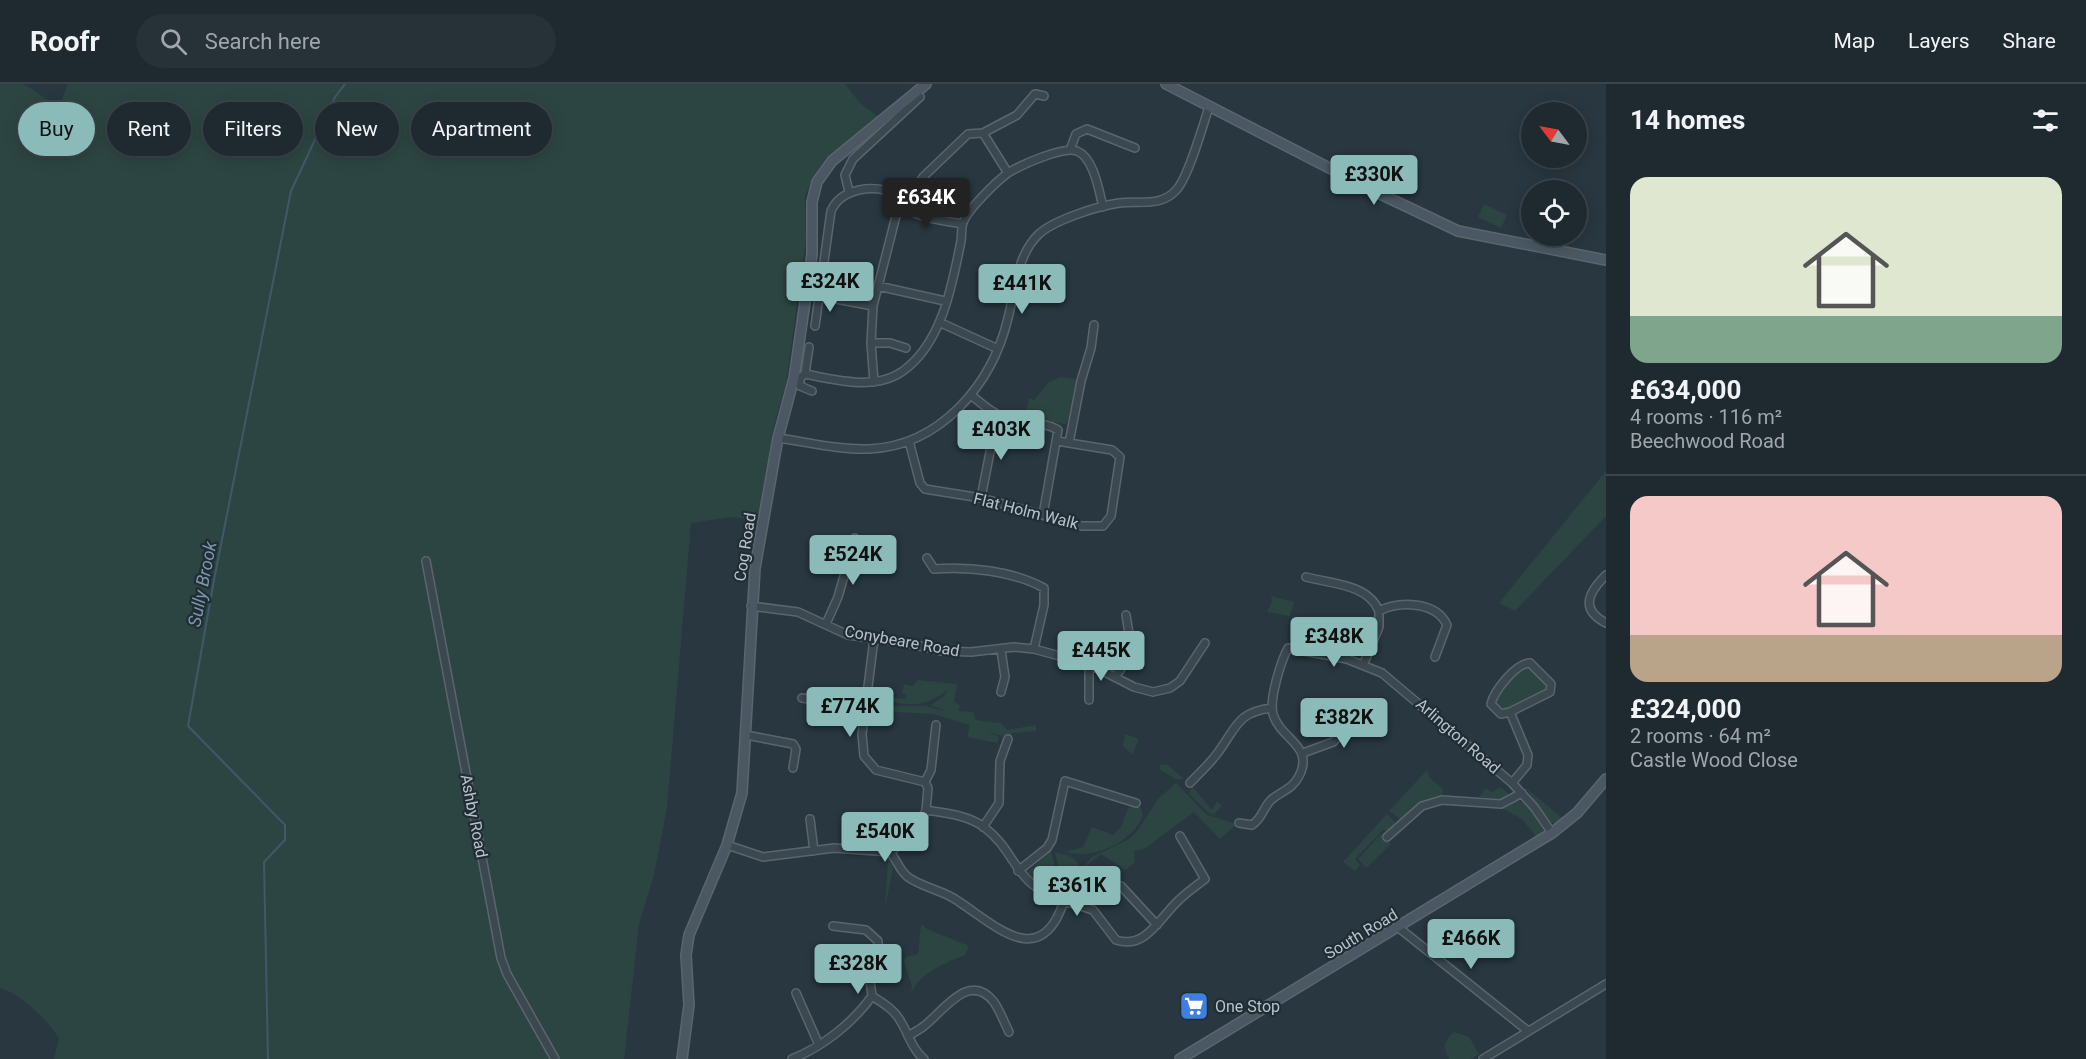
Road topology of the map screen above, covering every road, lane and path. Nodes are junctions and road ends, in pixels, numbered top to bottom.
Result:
1 (926, 84) edge
2 (1166, 84) edge
3 (1044, 96) dead end
4 (920, 97) dead end
5 (1209, 107) junction
6 (983, 133) junction
7 (1135, 148) dead end
8 (1071, 150) junction
9 (1008, 173) junction
10 (849, 192) junction
11 (905, 204) junction
12 (1103, 207) junction
13 (962, 224) junction
14 (1606, 260) edge
15 (878, 286) junction
16 (820, 296) junction
17 (945, 301) junction
18 (873, 306) junction
19 (941, 323) junction
20 (1094, 325) dead end
21 (815, 326) dead end
22 (871, 343) junction
23 (809, 347) dead end
24 (906, 348) dead end
25 (998, 349) junction
26 (805, 374) junction
27 (874, 382) junction
28 (812, 391) dead end
29 (971, 395) junction
30 (1005, 419) junction
31 (778, 438) junction
32 (909, 441) junction
33 (1058, 441) junction
34 (1069, 443) junction
35 (981, 498) junction
36 (1043, 515) junction
37 (855, 538) dead end
38 (927, 558) dead end
39 (426, 561) dead end
40 (1606, 575) edge
41 (1306, 577) dead end
42 (751, 606) junction
43 (1379, 611) junction
44 (1126, 615) dead end
45 (1606, 623) edge
46 (826, 624) junction
47 (874, 639) junction
48 (1205, 643) dead end
49 (1034, 649) junction
50 (1000, 650) junction
51 (1435, 657) dead end
52 (1364, 663) junction
53 (1089, 664) junction
54 (1116, 676) junction
55 (1001, 692) dead end
56 (802, 698) dead end
57 (1089, 700) dead end
58 (865, 707) junction
59 (1272, 708) junction
60 (1510, 712) junction
61 (936, 725) dead end
62 (1380, 726) dead end
63 (746, 735) junction
64 (1008, 739) dead end
65 (1303, 753) junction
66 (793, 768) dead end
67 (1606, 779) edge
68 (925, 782) junction
69 (1190, 783) dead end
70 (1512, 783) junction
71 (1522, 793) junction
72 (1136, 803) dead end
73 (926, 810) junction
74 (810, 819) dead end
75 (1239, 823) dead end
76 (983, 827) junction
77 (1552, 833) junction
78 (1180, 836) dead end
79 (1387, 837) dead end
80 (727, 845) junction
81 (814, 851) junction
82 (890, 852) junction
83 (1018, 871) junction
84 (1121, 886) dead end
85 (1064, 901) junction
86 (1157, 925) junction
87 (833, 926) dead end
88 (1399, 928) junction
89 (1606, 984) edge
90 (796, 993) dead end
91 (872, 996) junction
92 (1528, 1031) junction
93 (1010, 1032) dead end
94 (908, 1036) junction
95 (819, 1045) junction
96 (555, 1059) edge
97 (682, 1059) edge
98 (792, 1059) edge
99 (924, 1059) edge
100 (1180, 1059) edge
101 (1483, 1059) edge

1 - 31 street, Cog Road
2 - 5 street
3 - 6 street
4 - 10 street
5 - 12 street
5 - 14 street
6 - 9 street
6 - 11 street
7 - 8 street
8 - 9 street
8 - 12 street
9 - 13 street
10 - 11 street
10 - 16 street
11 - 13 street
11 - 15 street
12 - 25 street
13 - 17 street
15 - 17 street
15 - 18 street
16 - 18 street
16 - 21 street
17 - 19 street
18 - 22 street
19 - 25 street
19 - 27 street
20 - 34 street
22 - 24 street
22 - 27 street
23 - 26 street
25 - 29 street
26 - 27 street
26 - 28 street
29 - 30 street
29 - 32 street
30 - 33 street
30 - 35 street
31 - 32 street
31 - 42 street, Cog Road
32 - 35 street, Flat Holm Walk
33 - 34 street
33 - 36 street
34 - 36 street, Flat Holm Walk
35 - 36 street, Flat Holm Walk
37 - 46 street
38 - 49 street
39 - 96 street, Ashby Road
40 - 45 street
41 - 43 street
42 - 46 street, Conybeare Road
42 - 63 street, Cog Road
43 - 51 street
43 - 52 street
44 - 54 street
46 - 47 street, Conybeare Road
47 - 50 street, Conybeare Road
47 - 58 street
48 - 54 street, Conybeare Road
49 - 50 street, Conybeare Road
49 - 53 street, Conybeare Road
50 - 55 street
52 - 59 street, Arlington Road
52 - 70 street, Arlington Road
53 - 54 street, Conybeare Road
53 - 57 street
56 - 58 street
58 - 68 street
59 - 65 street
59 - 69 street
60 - 60 street
60 - 70 street
61 - 68 street
62 - 65 street
63 - 66 street
63 - 80 street, Cog Road
64 - 76 street
65 - 75 street
67 - 77 street, South Road
68 - 73 street
70 - 71 street, Arlington Road
71 - 77 street, Arlington Road
71 - 79 street
72 - 83 street
73 - 76 street
73 - 82 street
74 - 81 street
76 - 83 street
77 - 88 street, South Road
78 - 86 street
80 - 81 street
80 - 97 street, Cog Road
81 - 82 street
82 - 85 street
83 - 85 street
84 - 86 street
85 - 86 street
87 - 91 street
88 - 92 street
88 - 100 street, South Road
89 - 92 street
90 - 95 street
91 - 94 street
91 - 95 street
92 - 101 street
93 - 94 street
94 - 99 street
95 - 98 street

